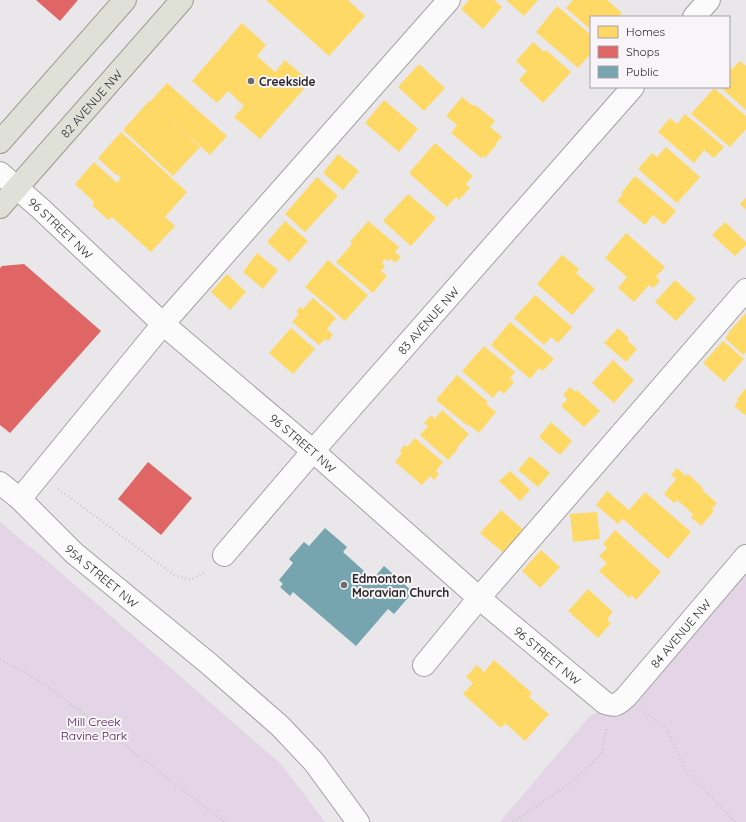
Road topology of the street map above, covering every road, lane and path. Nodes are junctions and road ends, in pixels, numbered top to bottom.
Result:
1 (125, 0) edge
2 (182, 0) edge
3 (449, 0) edge
4 (709, 0) edge
5 (695, 16) edge
6 (632, 88) edge
7 (0, 142) edge
8 (0, 173) edge
9 (17, 188) junction
10 (0, 207) edge
11 (746, 290) edge
12 (163, 324) junction
13 (313, 451) junction
14 (0, 483) edge
15 (56, 488) dead end
16 (20, 499) junction
17 (224, 555) joint
18 (746, 556) edge
19 (479, 598) junction
20 (0, 659) edge
21 (424, 665) dead end
22 (619, 701) junction
23 (601, 754) dead end
24 (225, 822) edge
25 (358, 822) edge
26 (512, 822) edge
27 (735, 822) edge

1 - 7 main road
2 - 9 main road, 82 AVENUE NW
3 - 12 street
4 - 5 street
6 - 13 street, 83 AVENUE NW
8 - 9 street, 96 STREET NW
9 - 10 main road, 82 AVENUE NW
9 - 12 street, 96 STREET NW
11 - 19 street
12 - 13 street, 96 STREET NW
12 - 16 street
13 - 17 street, 83 AVENUE NW
13 - 19 street, 96 STREET NW
14 - 16 street, 95A STREET NW
15 - 17 path
16 - 25 street, 95A STREET NW
18 - 22 street, 84 AVENUE NW
19 - 21 street
19 - 22 street, 96 STREET NW
20 - 24 path
22 - 27 path
23 - 26 path

